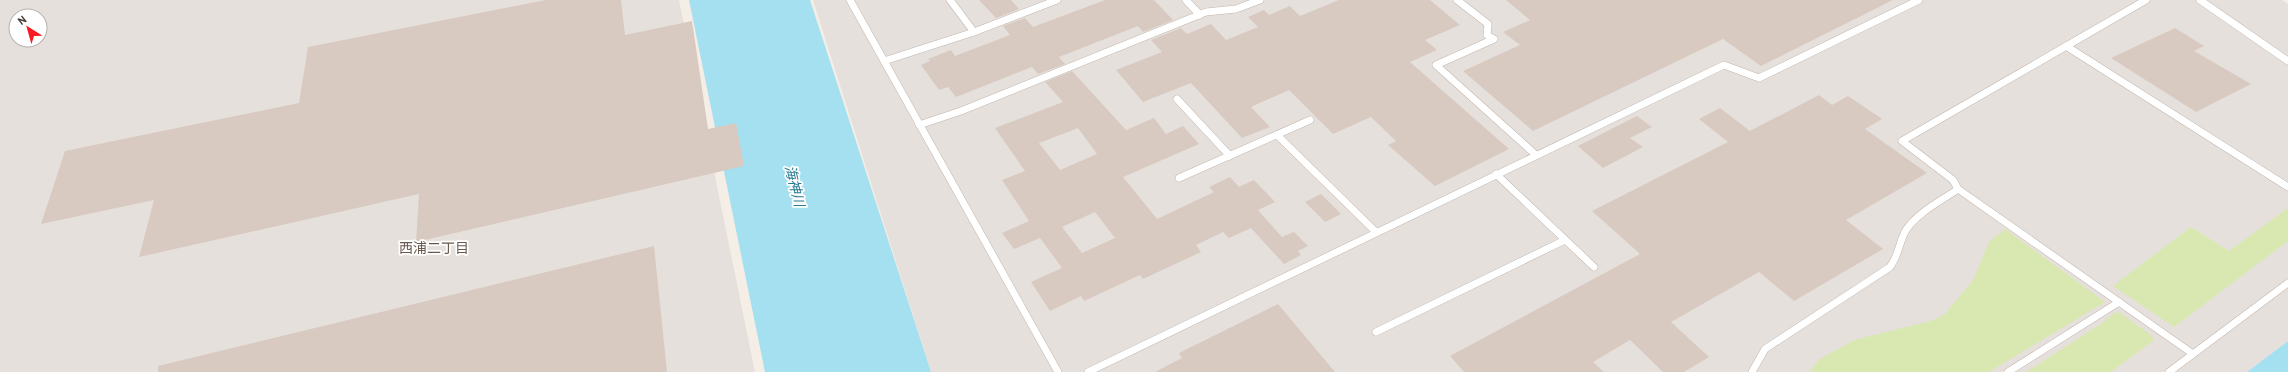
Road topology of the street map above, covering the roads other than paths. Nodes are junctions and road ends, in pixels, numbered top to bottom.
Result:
1 (850, 0) edge
2 (950, 0) edge
3 (1057, 0) edge
4 (1186, 0) edge
5 (1260, 0) edge
6 (1457, 0) edge
7 (1919, 0) edge
8 (2146, 0) edge
9 (2200, 0) edge
10 (1200, 15) junction
11 (974, 32) junction
12 (2066, 46) junction
13 (884, 61) junction
14 (2288, 61) edge
15 (1177, 99) dead end
16 (1310, 120) dead end
17 (919, 125) junction
18 (1277, 135) junction
19 (1536, 155) junction
20 (1230, 156) junction
21 (1496, 174) junction
22 (1179, 178) dead end
23 (2288, 187) edge
24 (1958, 188) junction
25 (1376, 232) junction
26 (1565, 240) junction
27 (1594, 267) dead end
28 (2288, 283) edge
29 (2119, 302) junction
30 (1376, 332) dead end
31 (2193, 354) junction
32 (1058, 372) edge
33 (1088, 372) edge
34 (1752, 372) edge
35 (2008, 372) edge
36 (2169, 372) edge

1 - 13 lane
2 - 11 lane
3 - 11 lane
4 - 10 lane
5 - 10 lane
6 - 19 lane
7 - 19 lane
8 - 12 lane
9 - 14 lane
10 - 17 lane
11 - 13 lane
12 - 23 lane
12 - 24 lane
13 - 17 lane
15 - 20 lane
16 - 18 lane
17 - 32 lane
18 - 20 lane
18 - 25 lane
19 - 21 lane
20 - 22 lane
21 - 25 lane
21 - 26 lane
24 - 29 lane
24 - 34 lane
25 - 33 lane
26 - 27 lane
26 - 30 lane
28 - 31 lane
29 - 31 lane
29 - 35 lane
31 - 36 lane

